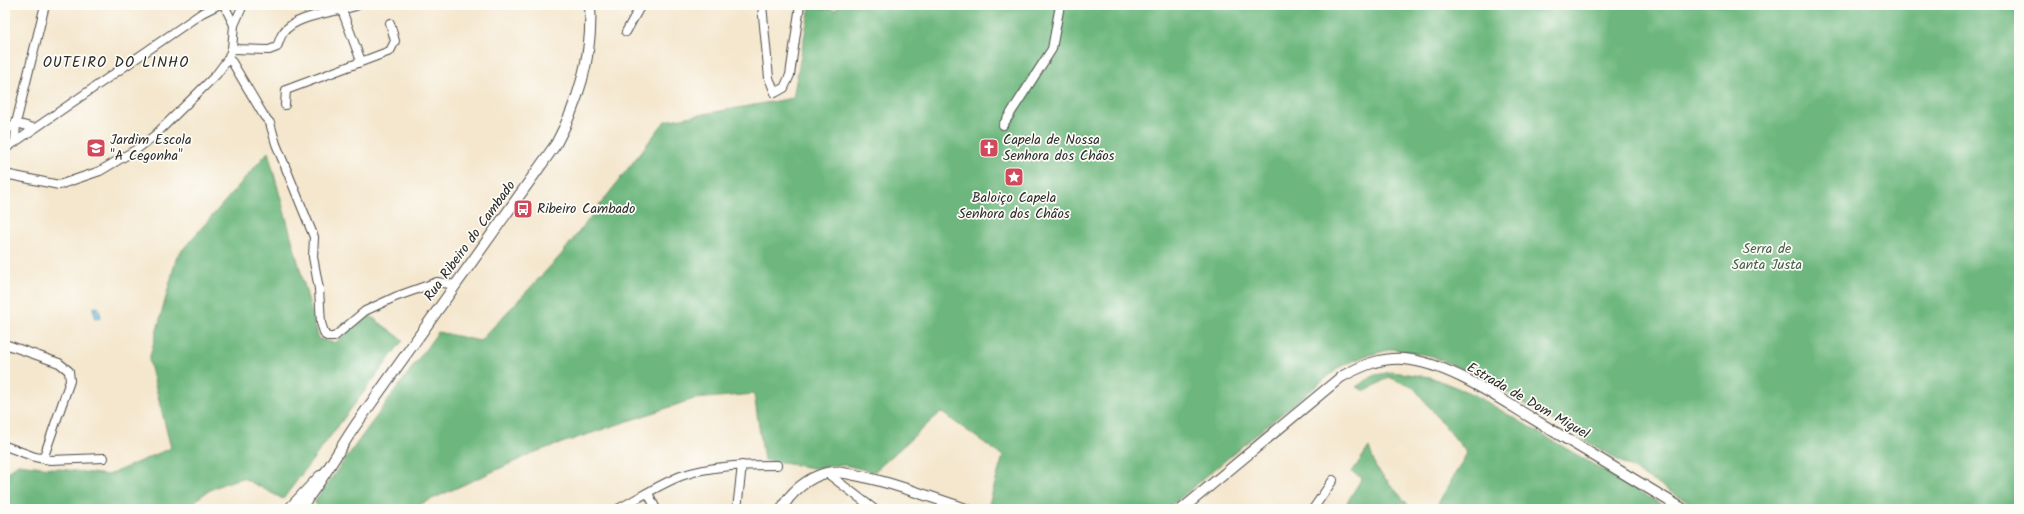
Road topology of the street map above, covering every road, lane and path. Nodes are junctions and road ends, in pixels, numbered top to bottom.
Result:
1 (45, 5) edge
2 (218, 5) edge
3 (224, 5) edge
4 (243, 5) edge
5 (358, 5) edge
6 (590, 5) edge
7 (641, 5) edge
8 (762, 5) edge
9 (800, 5) edge
10 (1060, 5) edge
11 (341, 7) edge
12 (390, 23) dead end
13 (234, 25) junction
14 (626, 32) dead end
15 (232, 49) junction
16 (228, 59) junction
17 (361, 61) junction
18 (285, 105) dead end
19 (16, 123) junction
20 (1003, 125) dead end
21 (34, 128) junction
22 (5, 131) edge
23 (15, 142) junction
24 (5, 149) edge
25 (5, 174) edge
26 (456, 285) junction
27 (5, 344) edge
28 (5, 446) edge
29 (104, 458) dead end
30 (43, 459) junction
31 (742, 465) junction
32 (777, 465) dead end
33 (826, 473) junction
34 (323, 474) junction
35 (1333, 480) dead end
36 (648, 493) junction
37 (289, 509) edge
38 (299, 509) edge
39 (618, 509) edge
40 (656, 509) edge
41 (737, 509) edge
42 (782, 509) edge
43 (874, 509) edge
44 (966, 509) edge
45 (1182, 509) edge
46 (1313, 509) edge
47 (1683, 509) edge

1 - 19 street
2 - 21 street
3 - 13 street
4 - 13 street
5 - 11 street
6 - 26 main road, Rua Ribeiro do Cambado
7 - 14 street
8 - 9 street
10 - 20 street
11 - 15 street
11 - 17 street
12 - 17 street
13 - 15 street
15 - 16 street
16 - 25 street
16 - 26 street
17 - 18 street
19 - 21 street
19 - 22 street
19 - 23 street
21 - 23 street
23 - 24 street
26 - 34 main road, Rua Ribeiro do Cambado
27 - 30 street
28 - 30 street
29 - 30 street
31 - 32 street
31 - 36 street
31 - 41 street
33 - 42 main road
33 - 43 street
33 - 44 main road
34 - 37 main road, Rua Ribeiro do Cambado
34 - 38 main road, Rua Ribeiro do Cambado
35 - 46 street
36 - 39 street
36 - 40 street
45 - 47 main road, Estrada de Dom Miguel

